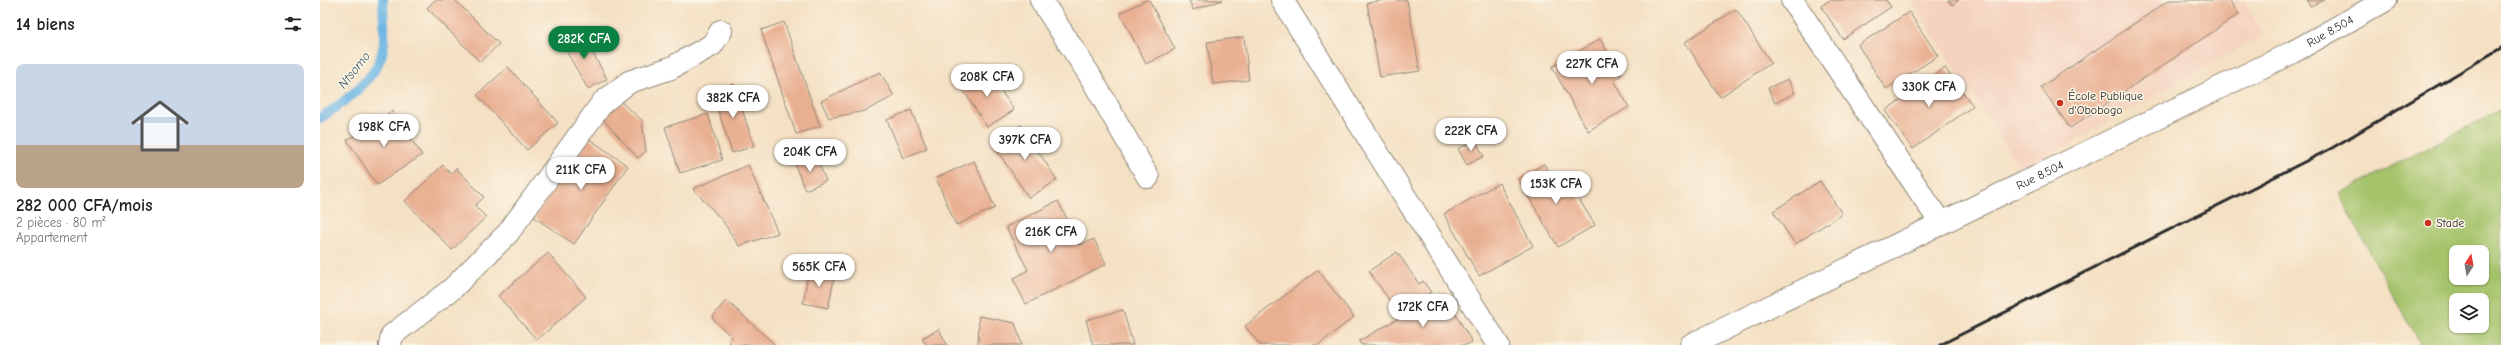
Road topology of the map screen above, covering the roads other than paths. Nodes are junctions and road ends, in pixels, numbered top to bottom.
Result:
1 (1041, 0) edge
2 (1282, 0) edge
3 (1792, 0) edge
4 (2386, 0) edge
5 (720, 31) dead end
6 (1148, 177) dead end
7 (1940, 222) junction
8 (390, 345) edge
9 (1498, 345) edge
10 (1691, 345) edge

1 - 6 street
2 - 9 street
3 - 7 street
4 - 7 street, Rue 8.504
5 - 8 street
7 - 10 street, Rue 8.504

